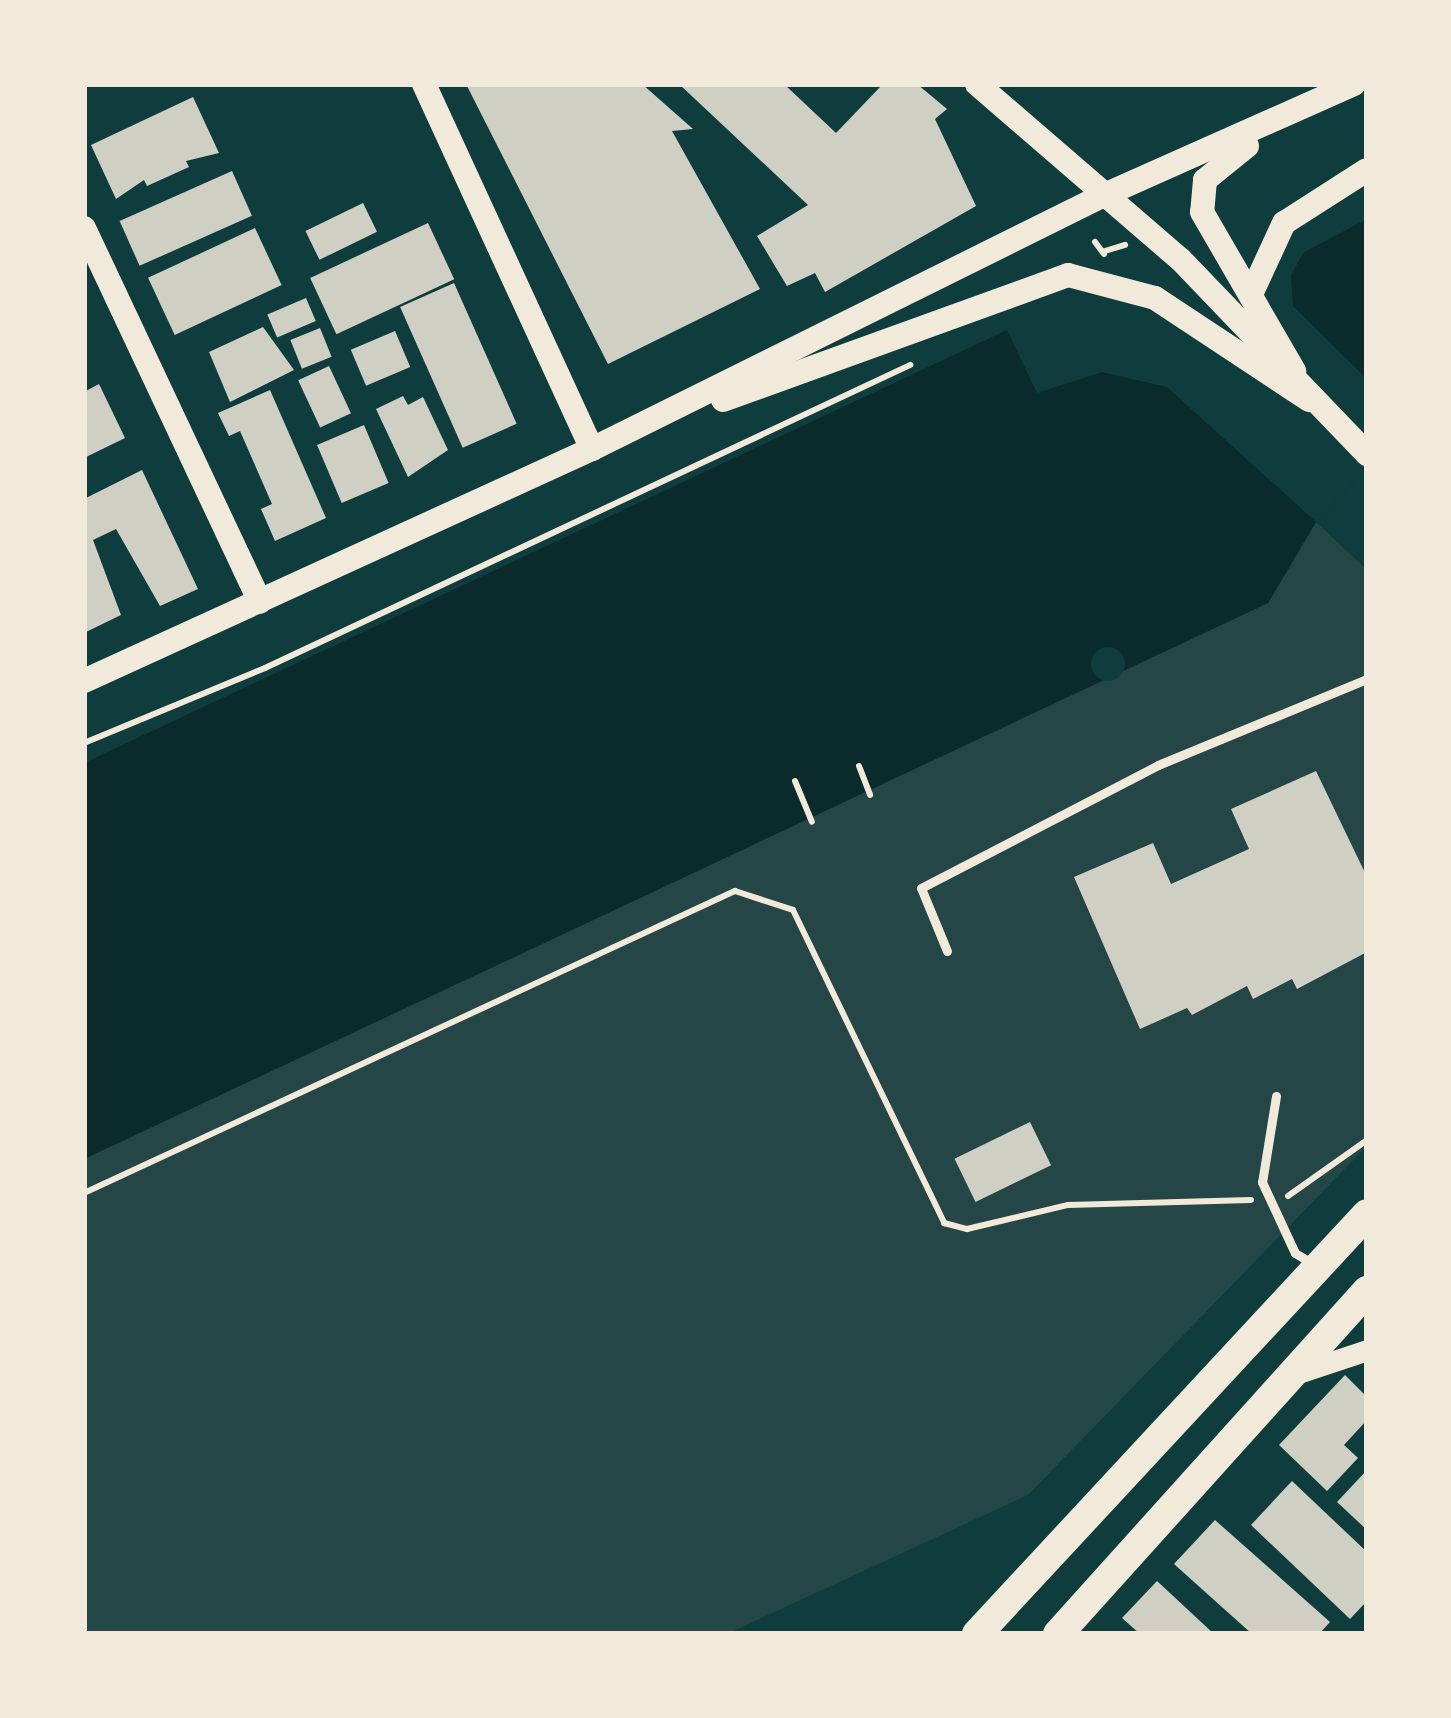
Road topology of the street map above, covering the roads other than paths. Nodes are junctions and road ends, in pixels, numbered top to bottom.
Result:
1 (424, 84) edge
2 (977, 84) edge
3 (1354, 84) edge
4 (1286, 119) junction
5 (1367, 170) edge
6 (1100, 197) junction
7 (84, 228) edge
8 (1253, 290) junction
9 (1309, 400) junction
10 (592, 449) junction
11 (1367, 454) edge
12 (260, 602) junction
13 (1367, 679) edge
14 (84, 681) edge
15 (947, 951) dead end
16 (1276, 1096) dead end
17 (1367, 1214) edge
18 (1318, 1267) junction
19 (1367, 1292) edge
20 (1367, 1349) edge
21 (1292, 1375) junction
22 (977, 1634) edge
23 (1058, 1634) edge

1 - 10 main road
2 - 6 main road
3 - 4 main road
4 - 6 main road
4 - 8 main road
5 - 8 main road
6 - 9 main road
6 - 10 main road
7 - 12 main road
8 - 9 main road
9 - 10 main road
9 - 11 main road
10 - 12 main road
12 - 14 main road
13 - 15 lane
16 - 18 lane
17 - 18 main road
18 - 22 main road
19 - 21 main road
20 - 21 street
21 - 23 main road

